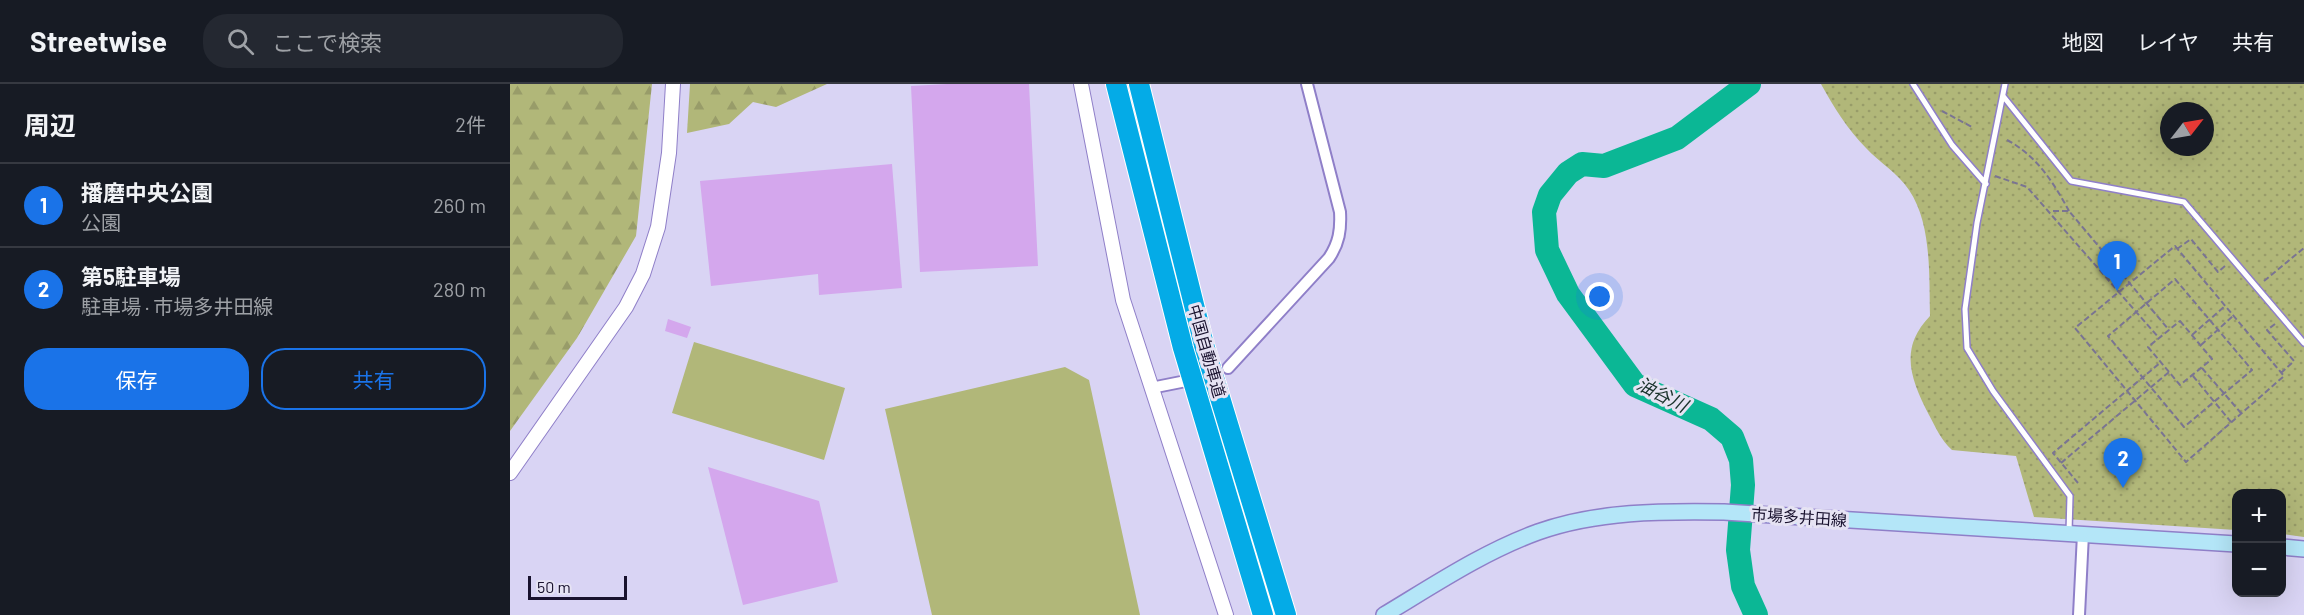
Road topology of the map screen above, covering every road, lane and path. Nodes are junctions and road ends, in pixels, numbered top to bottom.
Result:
1 (673, 84) edge
2 (1082, 84) edge
3 (1116, 84) edge
4 (1139, 84) edge
5 (1307, 84) edge
6 (1913, 84) edge
7 (2005, 84) edge
8 (2003, 96) junction
9 (1924, 98) junction
10 (1972, 127) dead end
11 (2007, 140) dead end
12 (1987, 174) junction
13 (1986, 184) junction
14 (2051, 211) junction
15 (2069, 211) junction
16 (2304, 248) edge
17 (2177, 249) junction
18 (2218, 272) dead end
19 (2130, 283) junction
20 (2257, 287) junction
21 (2120, 291) junction
22 (2146, 303) junction
23 (2225, 306) junction
24 (2137, 312) junction
25 (2234, 316) junction
26 (2210, 320) junction
27 (2169, 330) junction
28 (2218, 330) junction
29 (2267, 330) dead end
30 (2192, 335) junction
31 (2159, 338) junction
32 (2304, 343) edge
33 (2200, 345) junction
34 (2161, 362) junction
35 (1228, 368) dead end
36 (2202, 368) junction
37 (2169, 372) junction
38 (2282, 373) junction
39 (2192, 376) junction
40 (2142, 377) junction
41 (1186, 381) dead end
42 (2150, 387) junction
43 (1151, 388) junction
44 (2127, 390) junction
45 (2224, 393) junction
46 (2135, 400) junction
47 (2214, 402) junction
48 (2241, 413) junction
49 (2231, 422) junction
50 (2061, 463) junction
51 (510, 473) edge
52 (2078, 483) dead end
53 (2076, 533) junction
54 (2232, 544) edge
55 (2286, 547) edge
56 (2304, 549) edge
57 (1226, 615) edge
58 (1263, 615) edge
59 (1286, 615) edge
60 (1384, 615) edge
61 (2079, 615) edge

1 - 51 street
2 - 43 street
3 - 58 highway, 中国自動車道
4 - 59 highway, 中国自動車道
5 - 35 street
6 - 9 lane
7 - 8 lane
8 - 12 lane
8 - 20 lane
9 - 10 path
9 - 13 lane
11 - 15 path
12 - 13 lane
12 - 14 path
13 - 53 lane
14 - 15 path
14 - 21 path
15 - 19 path
16 - 20 path
17 - 18 path
17 - 19 path
17 - 23 path
19 - 21 path
19 - 22 path
20 - 32 lane
21 - 24 path
21 - 44 path
22 - 24 path
22 - 26 path
22 - 27 path
23 - 25 path
23 - 26 path
24 - 31 path
24 - 40 path
25 - 28 path
25 - 38 path
26 - 28 path
26 - 30 path
27 - 30 path
27 - 31 path
28 - 33 path
28 - 45 path
29 - 38 path
30 - 33 path
31 - 34 path
33 - 36 path
34 - 37 path
34 - 40 path
36 - 39 path
36 - 45 path
37 - 39 path
37 - 42 path
38 - 48 path
39 - 47 path
40 - 42 path
40 - 44 path
41 - 43 street
42 - 46 path
42 - 47 path
43 - 57 street
44 - 46 path
44 - 50 path
45 - 47 path
45 - 48 path
46 - 49 path
46 - 50 path
47 - 49 path
48 - 49 path
50 - 52 path
53 - 54 main road, 市場多井田線
53 - 60 main road, 市場多井田線
53 - 61 street
55 - 56 main road

